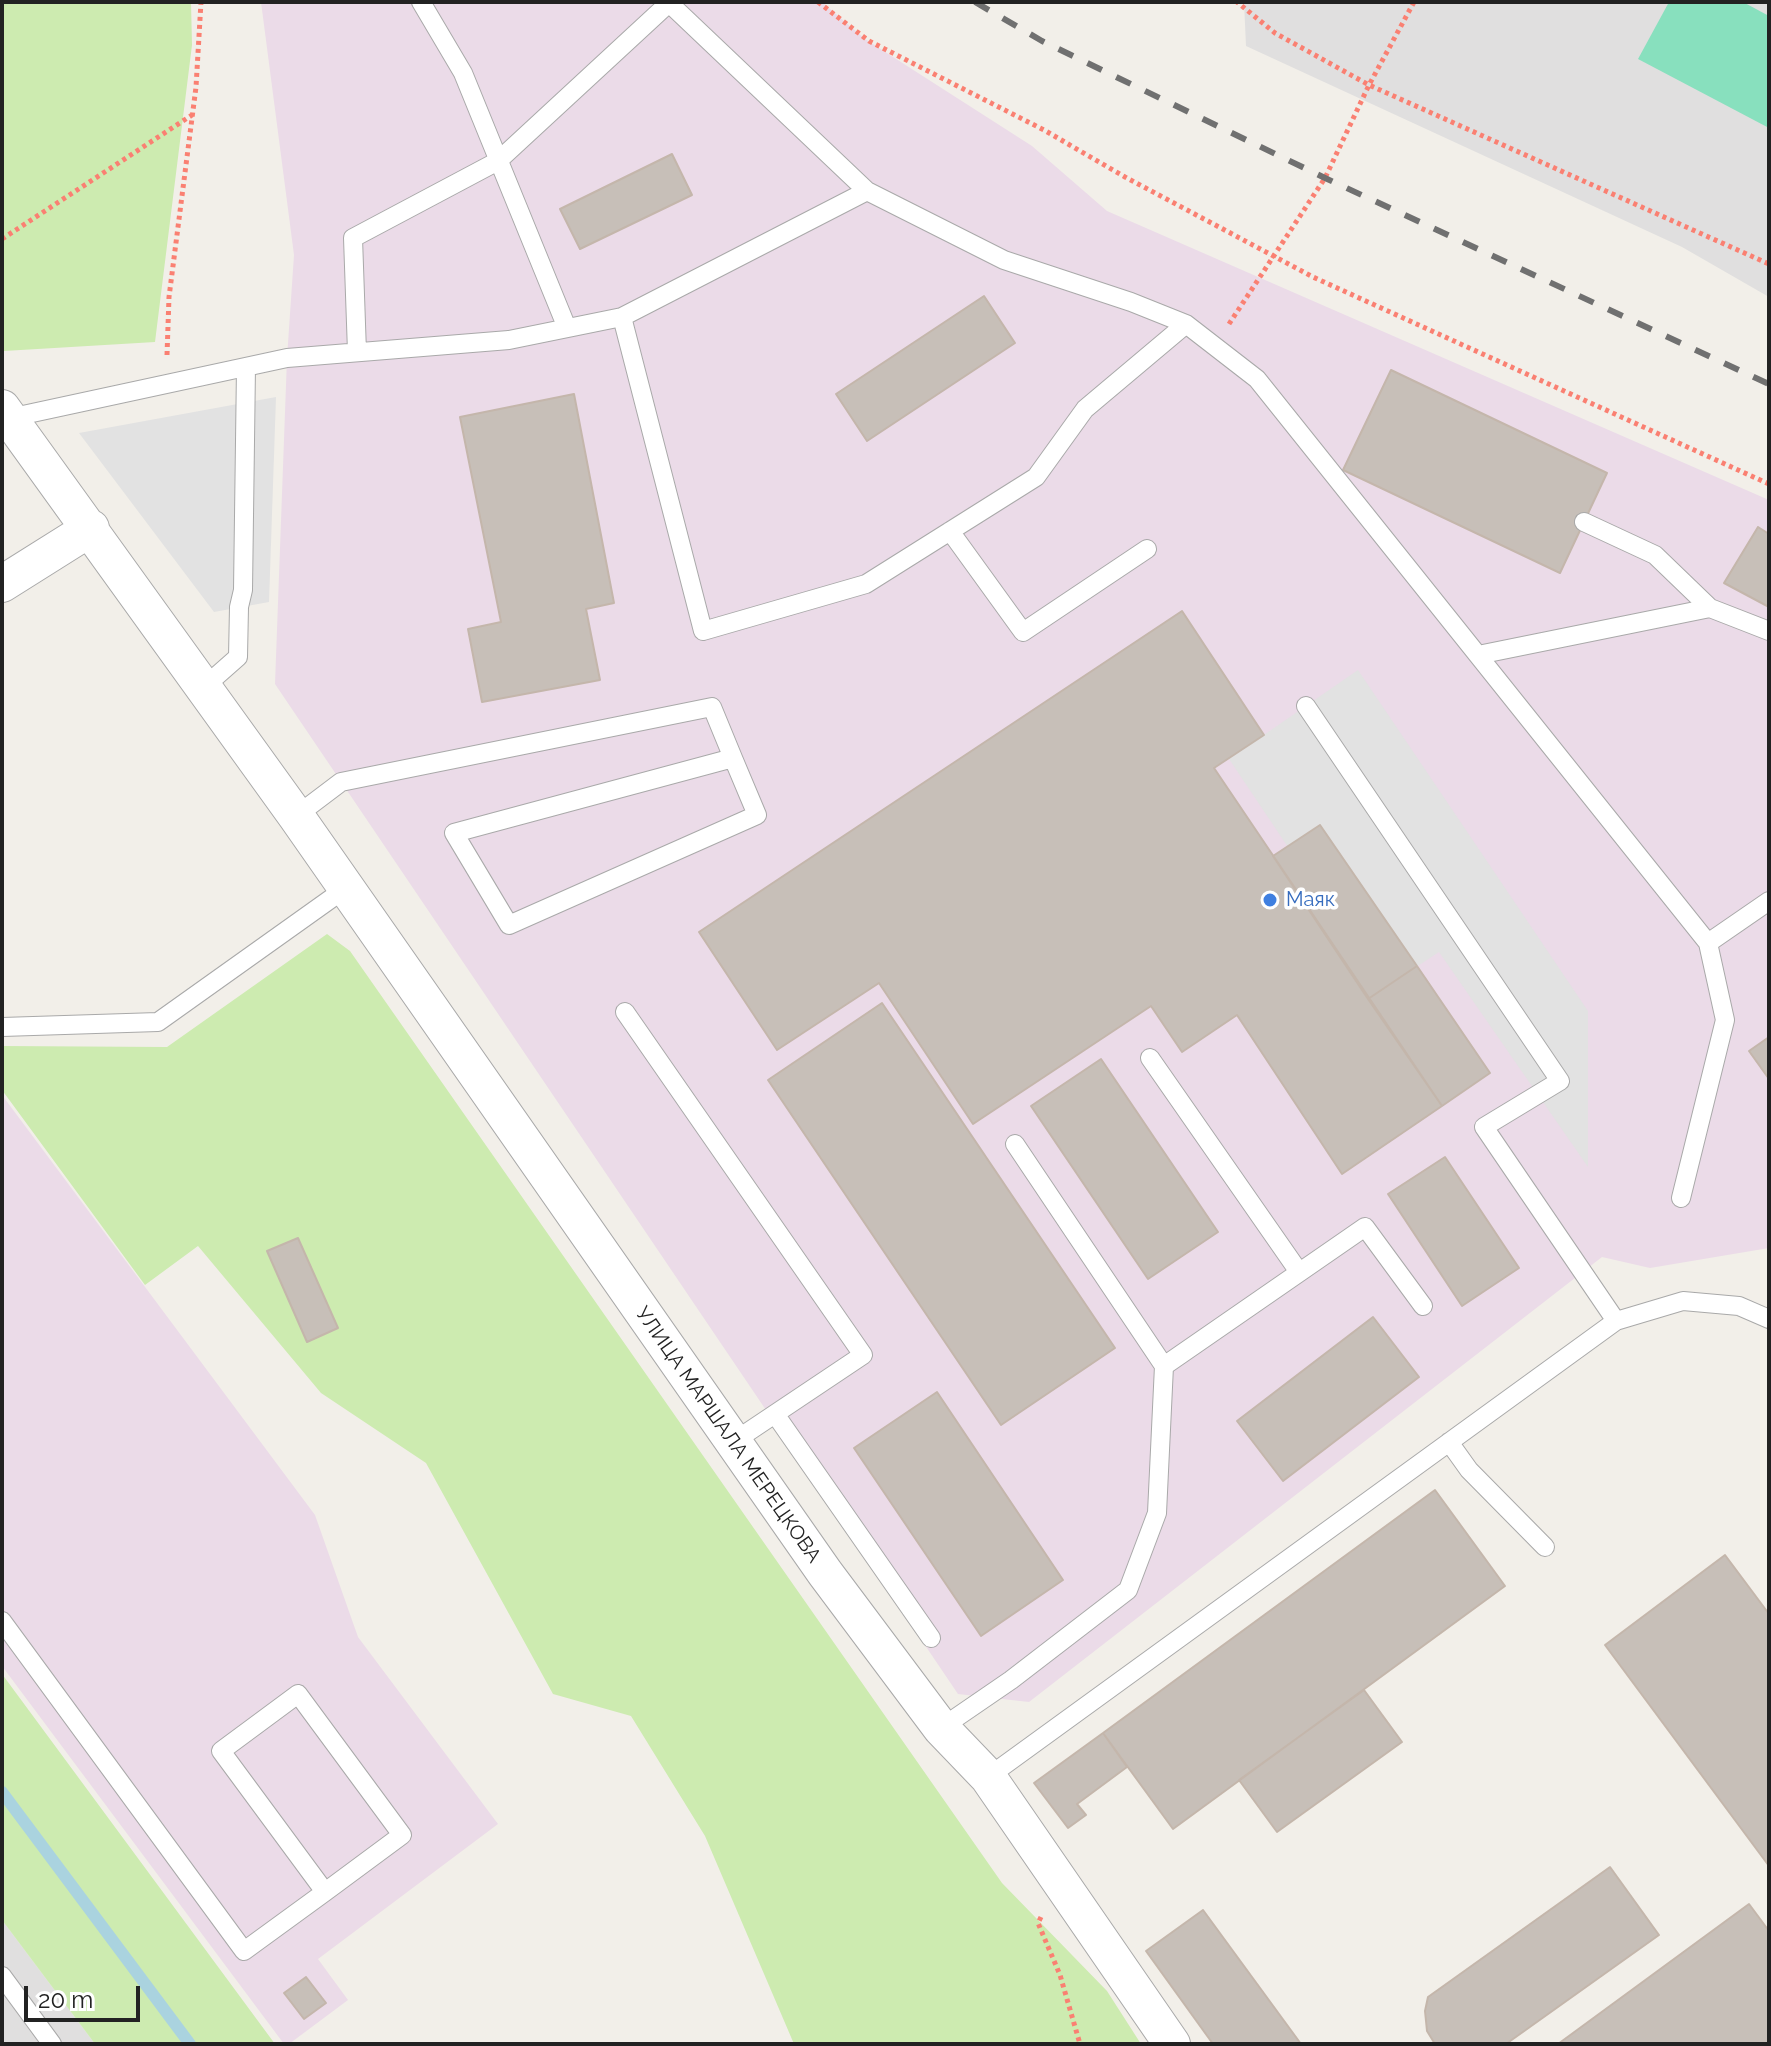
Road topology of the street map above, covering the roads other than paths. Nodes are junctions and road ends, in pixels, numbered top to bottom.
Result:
1 (421, 2) edge
2 (669, 2) edge
3 (498, 161) junction
4 (867, 191) junction
5 (622, 317) junction
6 (1186, 324) junction
7 (567, 328) junction
8 (357, 352) junction
9 (246, 367) junction
10 (6, 413) edge
11 (1584, 522) dead end
12 (91, 528) junction
13 (950, 531) junction
14 (1147, 549) dead end
15 (2, 584) edge
16 (1710, 608) junction
17 (1769, 631) edge
18 (1478, 655) junction
19 (204, 687) junction
20 (1306, 706) dead end
21 (733, 758) junction
22 (296, 816) junction
23 (346, 888) junction
24 (1769, 901) edge
25 (1708, 943) junction
26 (625, 1012) dead end
27 (2, 1027) edge
28 (1150, 1058) dead end
29 (1015, 1144) dead end
30 (1681, 1198) dead end
31 (1299, 1272) junction
32 (1423, 1306) dead end
33 (1769, 1319) edge
34 (1616, 1321) junction
35 (1164, 1366) junction
36 (775, 1414) junction
37 (733, 1442) junction
38 (1449, 1442) junction
39 (1545, 1547) dead end
40 (2, 1621) edge
41 (931, 1638) dead end
42 (941, 1728) junction
43 (988, 1777) junction
44 (325, 1892) junction
45 (2, 1976) edge
46 (52, 2044) edge
47 (1172, 2044) edge

1 - 3 lane
2 - 3 lane
2 - 4 lane
3 - 7 lane
3 - 8 lane
4 - 5 lane
4 - 6 lane
5 - 7 lane
5 - 13 lane
6 - 13 lane
6 - 18 lane
7 - 8 lane
8 - 9 lane
9 - 10 lane
9 - 19 lane
10 - 12 street, УЛИЦА МАРШАЛА МЕРЕЦКОВА
11 - 16 lane
12 - 15 street
12 - 19 street, УЛИЦА МАРШАЛА МЕРЕЦКОВА
13 - 14 lane
16 - 17 lane
16 - 18 lane
18 - 25 lane
19 - 22 street, УЛИЦА МАРШАЛА МЕРЕЦКОВА
20 - 34 lane
21 - 21 lane
21 - 22 lane
22 - 23 street, УЛИЦА МАРШАЛА МЕРЕЦКОВА
23 - 27 lane
23 - 37 street, УЛИЦА МАРШАЛА МЕРЕЦКОВА
24 - 25 lane
25 - 30 lane
26 - 36 lane
28 - 31 lane
29 - 35 lane
31 - 32 lane
31 - 35 lane
33 - 34 lane
34 - 38 lane
35 - 42 lane
36 - 37 lane
36 - 41 lane
37 - 42 street, УЛИЦА МАРШАЛА МЕРЕЦКОВА
38 - 39 lane
38 - 43 lane
40 - 44 lane
42 - 43 street, УЛИЦА МАРШАЛА МЕРЕЦКОВА
43 - 47 street, УЛИЦА МАРШАЛА МЕРЕЦКОВА
44 - 44 lane
45 - 46 lane

